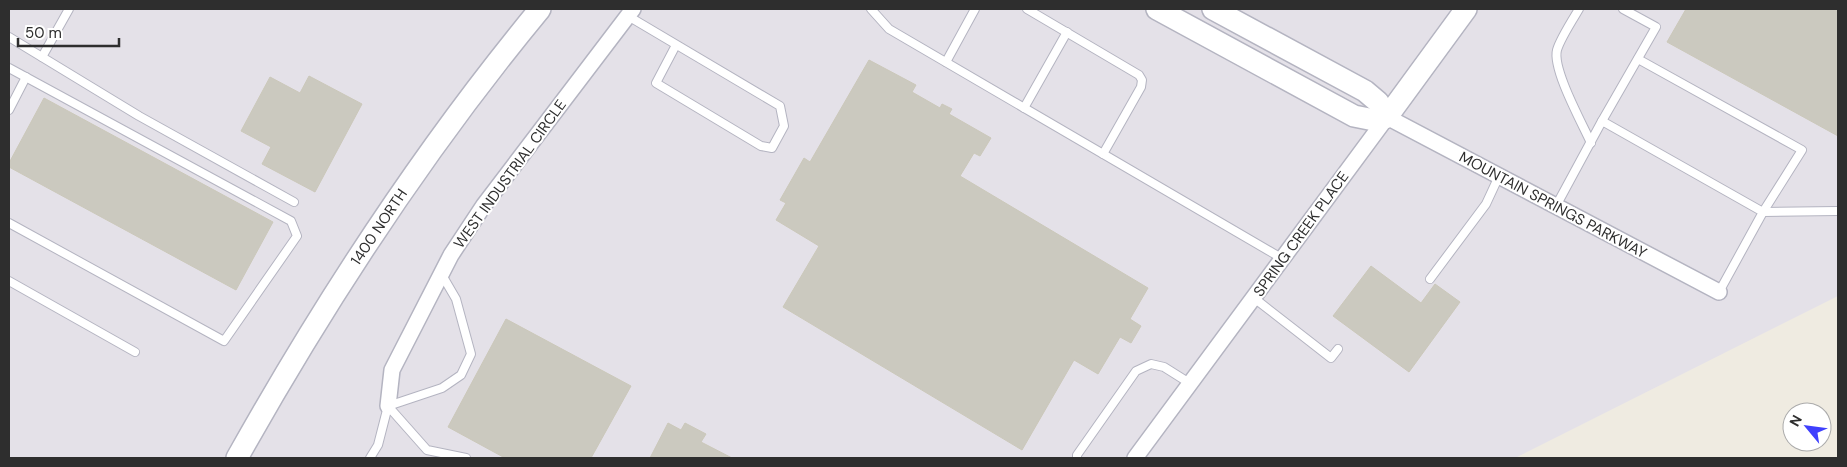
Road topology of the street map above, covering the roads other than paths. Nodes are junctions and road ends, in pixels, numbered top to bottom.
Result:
1 (69, 9) edge
2 (540, 9) edge
3 (871, 9) edge
4 (975, 9) edge
5 (1027, 9) edge
6 (1157, 9) edge
7 (1213, 9) edge
8 (1466, 9) edge
9 (1579, 9) edge
10 (1622, 9) edge
11 (630, 12) edge
12 (1067, 32) junction
13 (9, 38) edge
14 (676, 45) junction
15 (42, 57) junction
16 (1638, 59) junction
17 (946, 62) junction
18 (9, 68) edge
19 (26, 77) junction
20 (1024, 108) junction
21 (9, 110) edge
22 (1387, 117) junction
23 (1602, 122) junction
24 (1591, 143) junction
25 (1103, 154) junction
26 (1499, 176) junction
27 (294, 202) dead end
28 (1556, 206) junction
29 (1838, 211) edge
30 (1763, 212) junction
31 (9, 223) edge
32 (1283, 259) junction
33 (441, 274) junction
34 (1430, 279) dead end
35 (9, 281) edge
36 (1719, 292) joint
37 (1254, 298) junction
38 (1338, 349) dead end
39 (135, 352) dead end
40 (1191, 384) junction
41 (388, 406) junction
42 (237, 458) edge
43 (370, 458) edge
44 (466, 458) edge
45 (1077, 458) edge
46 (1135, 458) edge

1 - 15 lane
2 - 42 street, 1400 NORTH
3 - 17 lane
4 - 17 lane
5 - 12 lane
6 - 22 street, MOUNTAIN SPRINGS PARKWAY
7 - 22 street, MOUNTAIN SPRINGS PARKWAY
8 - 22 street, SPRING CREEK PLACE
9 - 24 lane
10 - 16 lane
11 - 14 lane
11 - 33 street, WEST INDUSTRIAL CIRCLE
12 - 20 lane
12 - 25 lane
13 - 15 lane
14 - 14 lane
15 - 27 lane
16 - 23 lane
16 - 30 lane
17 - 20 lane
18 - 19 lane
19 - 21 lane
19 - 31 lane
20 - 25 lane
22 - 26 street, MOUNTAIN SPRINGS PARKWAY
22 - 32 street, SPRING CREEK PLACE
23 - 24 lane
23 - 30 lane
24 - 28 lane
25 - 32 lane
26 - 28 street, MOUNTAIN SPRINGS PARKWAY
26 - 34 lane
28 - 36 street, MOUNTAIN SPRINGS PARKWAY
29 - 30 lane
30 - 36 lane
32 - 37 street, SPRING CREEK PLACE
33 - 41 street, WEST INDUSTRIAL CIRCLE
33 - 41 lane
35 - 39 lane
37 - 38 lane
37 - 40 street, SPRING CREEK PLACE
40 - 45 lane
40 - 46 street, SPRING CREEK PLACE
41 - 43 lane
41 - 44 lane

